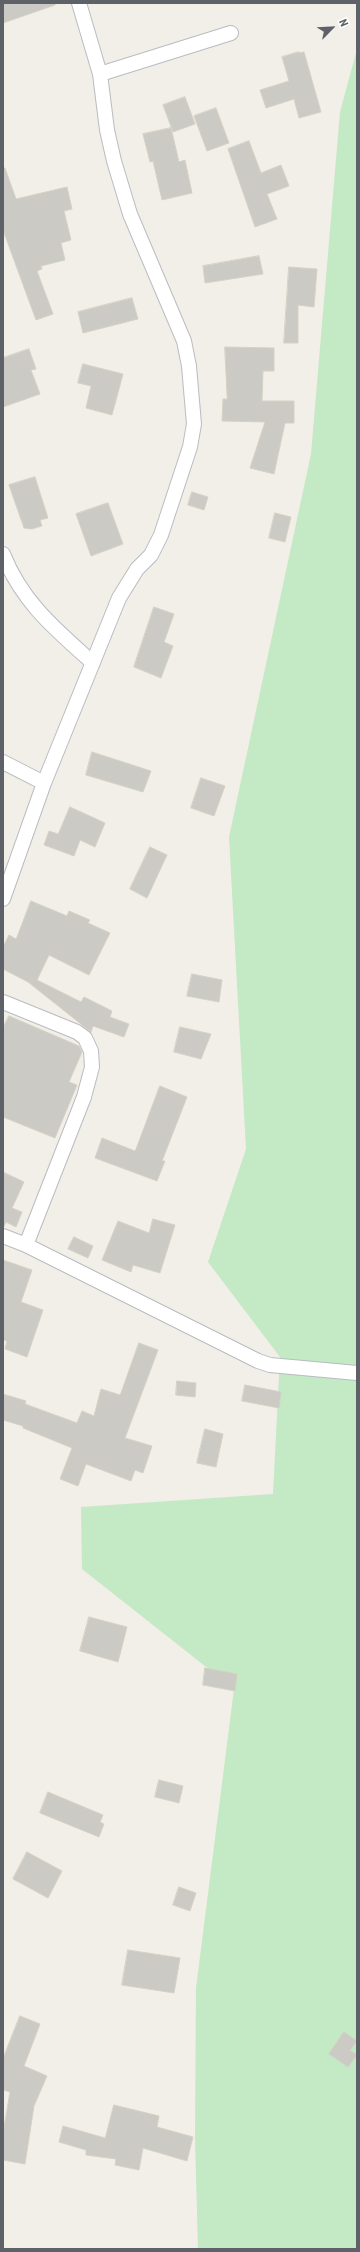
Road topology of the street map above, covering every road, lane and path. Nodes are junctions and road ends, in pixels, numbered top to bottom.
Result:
1 (79, 3) edge
2 (231, 34) dead end
3 (100, 74) junction
4 (3, 554) edge
5 (93, 663) junction
6 (3, 762) edge
7 (44, 783) junction
8 (3, 899) edge
9 (3, 1002) edge
10 (3, 1236) edge
11 (26, 1245) junction
12 (357, 1373) edge

1 - 3 street
2 - 3 street
3 - 5 street
4 - 5 street
5 - 7 street
6 - 7 street
7 - 8 street
9 - 11 street
10 - 11 street
11 - 12 street

